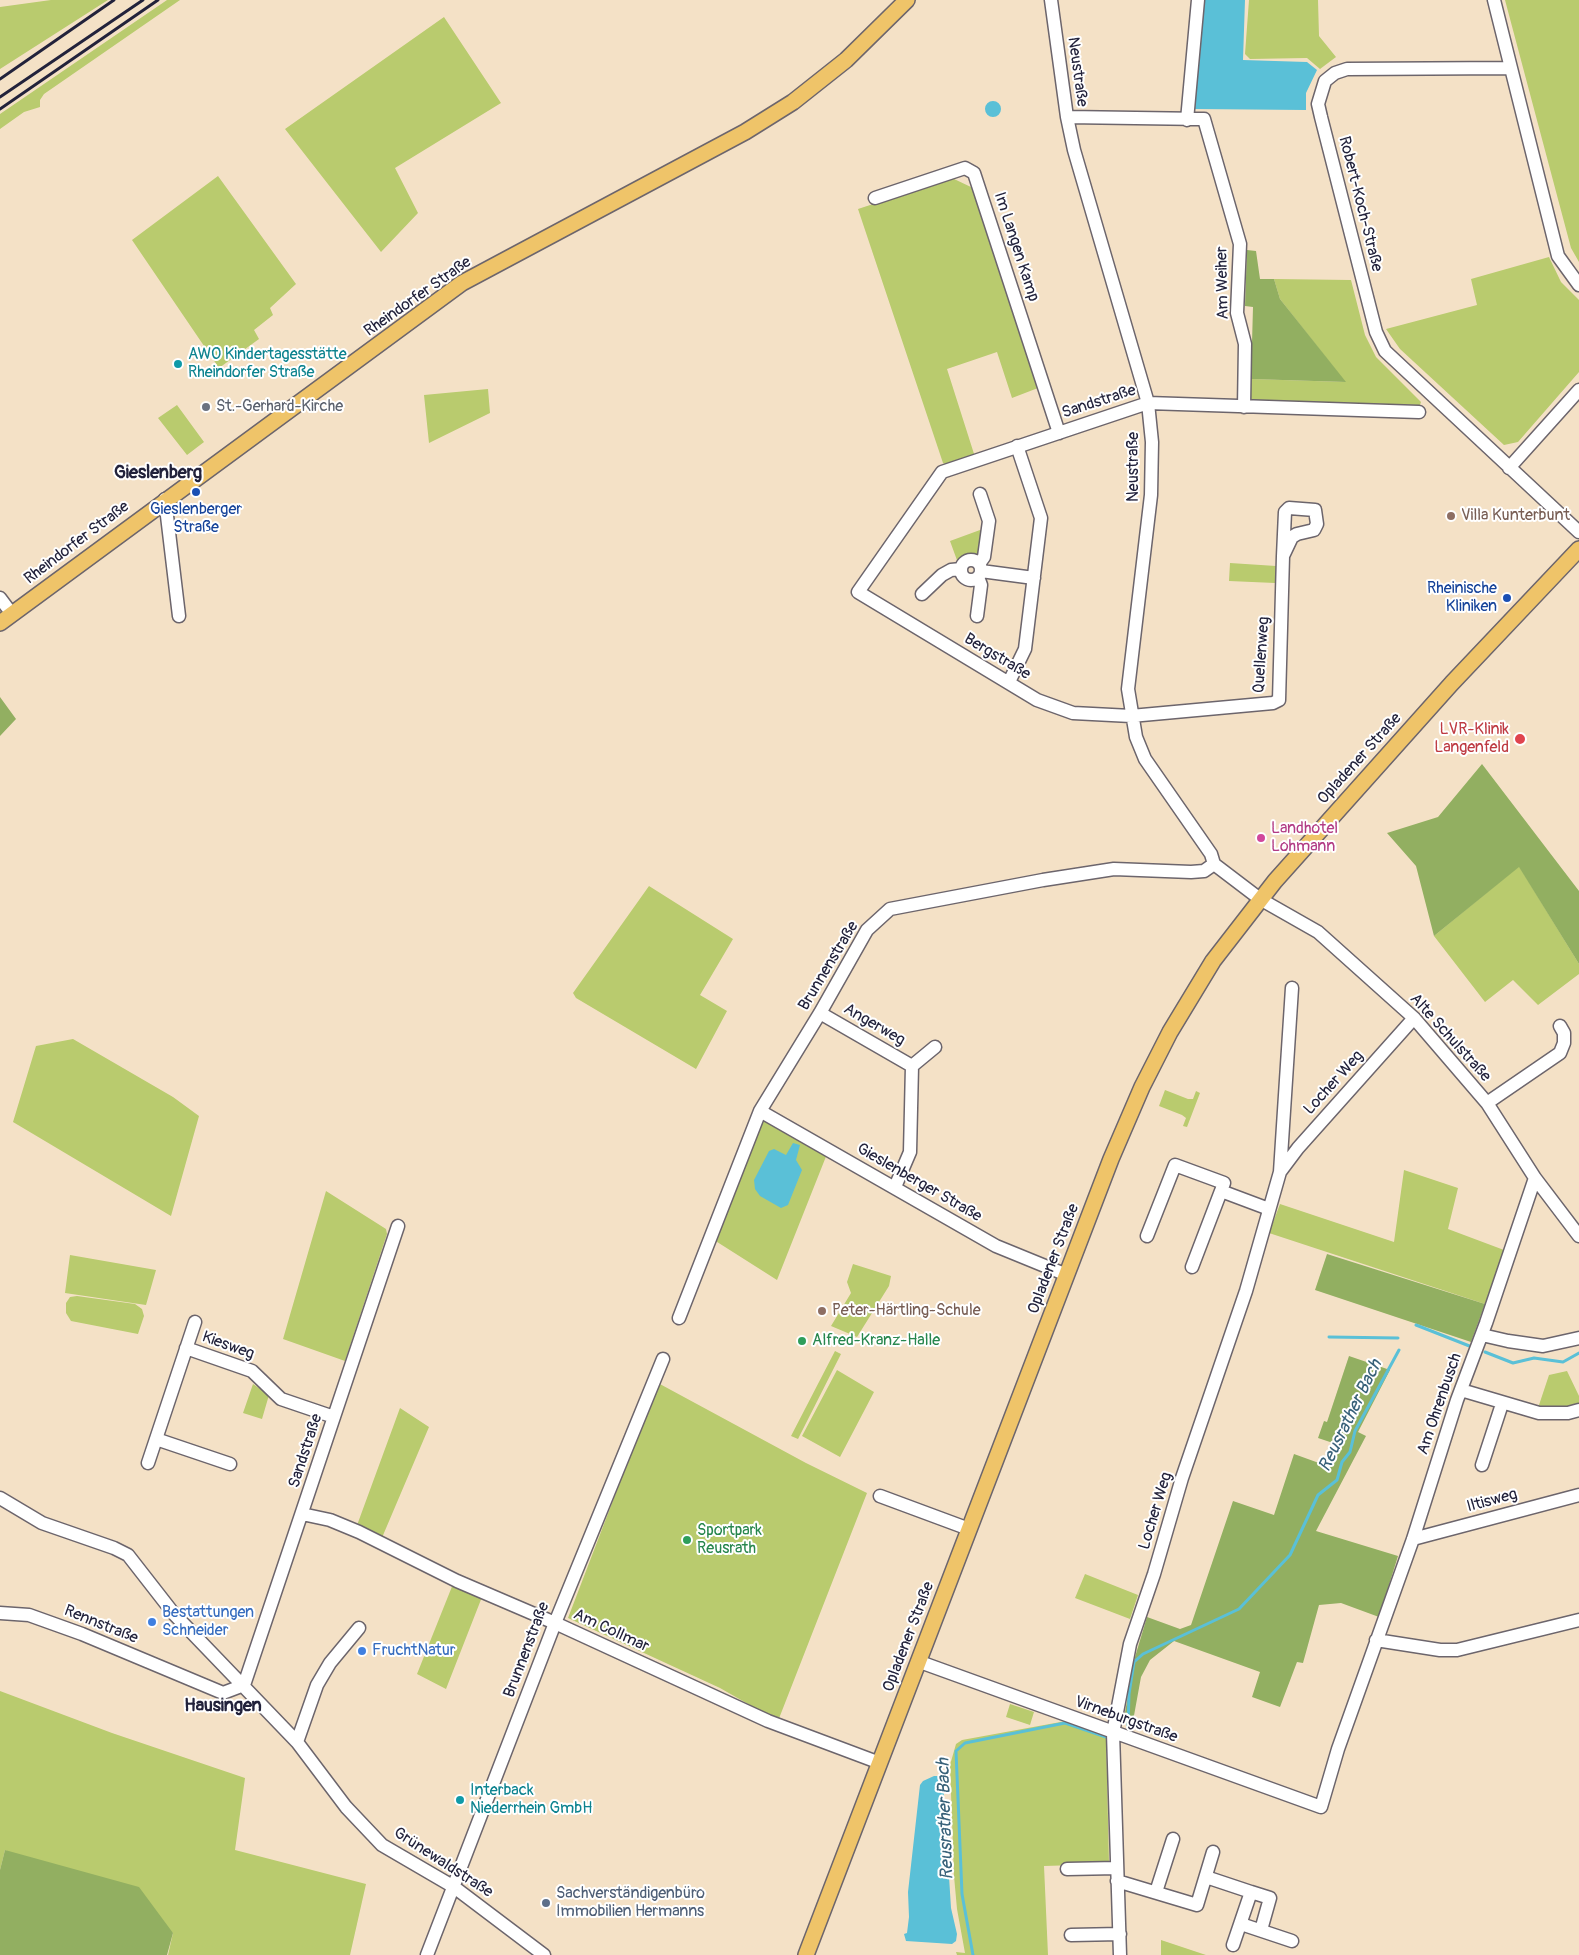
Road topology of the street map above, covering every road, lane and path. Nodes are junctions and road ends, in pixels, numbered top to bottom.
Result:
1 (907, 0) edge
2 (1051, 0) edge
3 (1198, 0) edge
4 (1494, 0) edge
5 (1511, 68) junction
6 (1067, 117) junction
7 (1187, 120) junction
8 (875, 198) dead end
9 (1579, 285) edge
10 (1579, 390) edge
11 (1148, 403) junction
12 (1244, 407) junction
13 (1419, 412) dead end
14 (1058, 433) junction
15 (1017, 446) junction
16 (1510, 468) junction
17 (980, 494) dead end
18 (165, 499) junction
19 (1579, 532) edge
20 (1579, 549) edge
21 (1283, 556) dead end
22 (979, 571) junction
23 (1034, 578) junction
24 (858, 592) joint
25 (922, 594) dead end
26 (0, 598) edge
27 (179, 616) dead end
28 (977, 616) dead end
29 (6, 618) edge
30 (1009, 682) junction
31 (1131, 716) junction
32 (1214, 864) junction
33 (1260, 899) junction
34 (1292, 988) dead end
35 (820, 1013) junction
36 (1414, 1018) junction
37 (1560, 1026) dead end
38 (936, 1047) dead end
39 (912, 1066) junction
40 (1487, 1103) junction
41 (760, 1111) junction
42 (1280, 1172) junction
43 (1535, 1178) junction
44 (895, 1187) junction
45 (1221, 1191) junction
46 (1269, 1209) junction
47 (398, 1226) dead end
48 (1147, 1236) dead end
49 (1579, 1236) edge
50 (1192, 1267) dead end
51 (1067, 1275) junction
52 (679, 1318) dead end
53 (195, 1322) dead end
54 (1482, 1335) junction
55 (1579, 1338) edge
56 (186, 1348) junction
57 (663, 1359) dead end
58 (1461, 1390) junction
59 (1502, 1404) junction
60 (1579, 1410) edge
61 (334, 1417) junction
62 (156, 1439) junction
63 (148, 1463) dead end
64 (230, 1464) dead end
65 (1482, 1465) dead end
66 (1579, 1495) edge
67 (880, 1496) dead end
68 (0, 1498) edge
69 (302, 1514) junction
70 (969, 1529) junction
71 (1413, 1539) junction
72 (0, 1613) edge
73 (1579, 1620) edge
74 (555, 1623) junction
75 (359, 1628) dead end
76 (1376, 1640) junction
77 (920, 1662) junction
78 (244, 1685) junction
79 (1113, 1733) junction
80 (297, 1742) junction
81 (880, 1763) junction
82 (1321, 1807) joint
83 (1173, 1839) dead end
84 (1213, 1852) dead end
85 (1117, 1868) junction
86 (1067, 1869) dead end
87 (1206, 1876) junction
88 (1117, 1881) junction
89 (454, 1887) junction
90 (1156, 1892) junction
91 (1251, 1892) junction
92 (1241, 1924) junction
93 (1261, 1930) junction
94 (1120, 1934) junction
95 (1071, 1936) dead end
96 (1292, 1941) dead end
97 (1233, 1945) dead end
98 (427, 1955) edge
99 (544, 1955) edge
100 (806, 1955) edge
101 (1120, 1955) edge

1 - 18 main road, Rheindorfer Straße
2 - 6 street, Neustraße
3 - 7 street
4 - 5 street
5 - 9 street
5 - 16 street, Robert-Koch-Straße
6 - 7 street, Am Weiher
6 - 11 street, Neustraße
7 - 12 street, Am Weiher
8 - 14 street, Im Langen Kamp
10 - 16 street
11 - 12 street, Sandstraße
11 - 14 street, Sandstraße
11 - 31 street, Neustraße
12 - 13 street, Sandstraße
14 - 15 street, Sandstraße
15 - 23 street
15 - 24 street, Sandstraße
16 - 19 street, Robert-Koch-Straße
17 - 22 street
18 - 27 street
18 - 29 main road, Rheindorfer Straße
20 - 33 main road, Opladener Straße
21 - 31 street, Quellenweg
22 - 23 street
22 - 25 street
22 - 28 street
23 - 30 street
24 - 30 street, Bergstraße
26 - 29 street, Rheindorfer Straße
30 - 31 street, Bergstraße
31 - 32 street, Neustraße
32 - 33 street, Neustraße
32 - 35 street, Brunnenstraße
33 - 36 street, Alte Schulstraße
33 - 51 main road, Opladener Straße
34 - 42 street, Locher Weg
35 - 39 street, Angerweg
35 - 41 street, Brunnenstraße
36 - 40 street, Alte Schulstraße
36 - 42 street, Locher Weg
37 - 40 street
38 - 39 street, Angerweg
39 - 44 street, Angerweg
40 - 43 street, Alte Schulstraße
41 - 44 street, Gieslenberger Straße
41 - 52 street, Brunnenstraße
42 - 46 street, Locher Weg
43 - 49 street, Alte Schulstraße
43 - 54 street, Am Ohrenbusch
44 - 51 street, Gieslenberger Straße
45 - 46 street
45 - 48 street
45 - 50 street
46 - 79 street, Locher Weg
47 - 61 street, Sandstraße
51 - 70 main road, Opladener Straße
53 - 56 street, Kiesweg
54 - 55 street
54 - 58 street, Am Ohrenbusch
56 - 61 street, Kiesweg
56 - 62 street, Kiesweg
57 - 74 street, Brunnenstraße
58 - 59 street
58 - 71 street, Am Ohrenbusch
59 - 60 street
59 - 65 street
61 - 69 street, Sandstraße
62 - 63 street, Kiesweg
62 - 64 street
66 - 71 street, Iltisweg
67 - 70 street
68 - 78 street, Grünewaldstraße
69 - 74 street, Am Collmar
69 - 78 street, Sandstraße
70 - 77 main road, Opladener Straße
71 - 76 street, Am Ohrenbusch
72 - 78 street, Rennstraße
73 - 76 street
74 - 81 street, Am Collmar
74 - 89 street, Brunnenstraße
75 - 80 street
76 - 82 street, Am Ohrenbusch
77 - 79 street, Virneburgstraße
77 - 81 main road, Opladener Straße
78 - 80 street, Grünewaldstraße
79 - 82 street, Virneburgstraße
79 - 85 street, Locher Weg
80 - 89 street, Grünewaldstraße
81 - 100 main road, Opladener Straße
83 - 90 street
84 - 87 street
85 - 86 street
85 - 88 street, Locher Weg
87 - 90 street
87 - 91 street
88 - 90 street
88 - 94 street, Locher Weg
89 - 98 street, Brunnenstraße
89 - 99 street, Grünewaldstraße
91 - 92 street
91 - 93 street
92 - 93 street
92 - 97 street
93 - 96 street
94 - 95 street
94 - 101 street, Locher Weg

